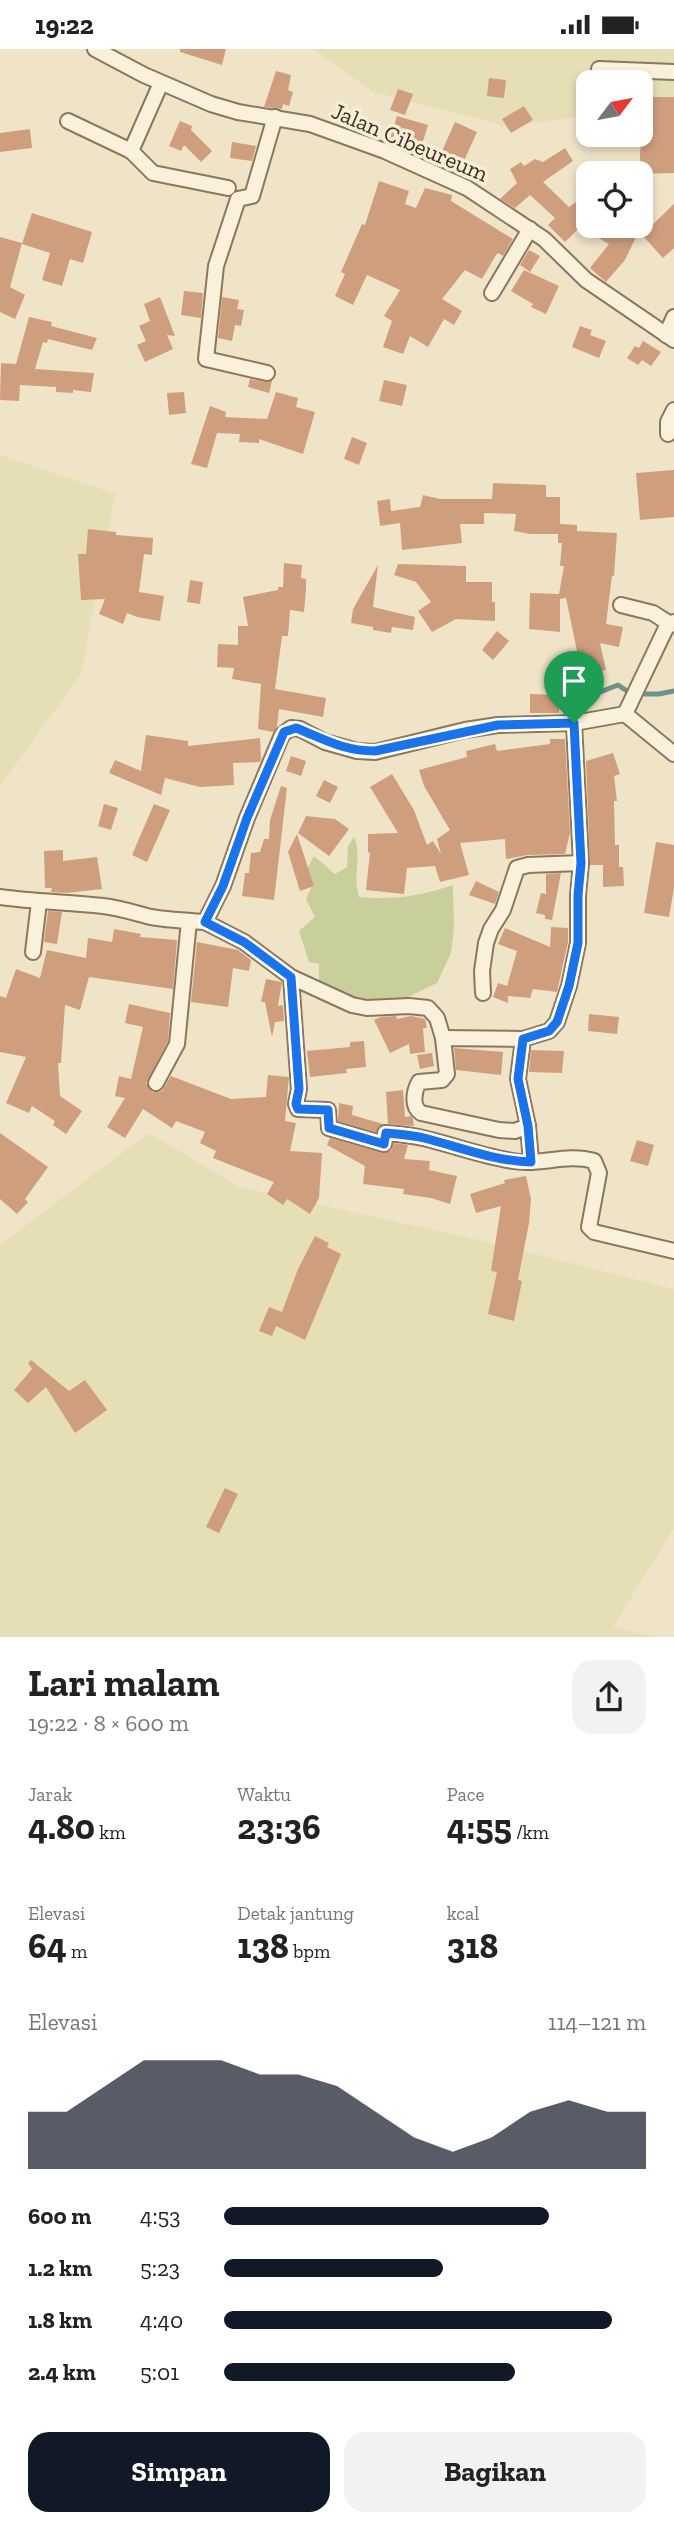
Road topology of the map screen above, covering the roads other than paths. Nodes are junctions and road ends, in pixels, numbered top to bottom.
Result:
1 (95, 49) edge
2 (599, 69) dead end
3 (674, 72) edge
4 (161, 83) junction
5 (275, 117) junction
6 (68, 121) dead end
7 (131, 151) junction
8 (228, 188) dead end
9 (530, 229) junction
10 (492, 293) dead end
11 (674, 317) edge
12 (670, 337) edge
13 (267, 373) dead end
14 (674, 410) edge
15 (668, 434) dead end
16 (621, 605) dead end
17 (672, 623) edge
18 (625, 714) junction
19 (574, 723) junction
20 (674, 754) edge
21 (581, 863) junction
22 (0, 897) edge
23 (39, 902) junction
24 (189, 921) junction
25 (205, 922) junction
26 (33, 951) dead end
27 (291, 977) junction
28 (483, 993) dead end
29 (443, 1038) junction
30 (523, 1039) junction
31 (156, 1083) dead end
32 (528, 1126) junction
33 (531, 1162) junction
34 (674, 1251) edge

1 - 4 street, Jalan Cibeureum
2 - 3 street
4 - 5 street, Jalan Cibeureum
4 - 7 street
5 - 9 street, Jalan Cibeureum
5 - 13 street
6 - 7 street
7 - 8 street
9 - 10 street
9 - 12 street, Jalan Cibeureum
11 - 12 street
14 - 15 street
16 - 17 street
17 - 18 street
18 - 19 street
18 - 20 street
19 - 21 street
19 - 25 street
21 - 28 street
21 - 30 street
22 - 23 street
23 - 24 street
23 - 26 street
24 - 25 street
24 - 31 street
25 - 27 street
27 - 29 street
27 - 33 street
29 - 30 street
29 - 32 street
30 - 32 street
32 - 33 street
33 - 34 street

